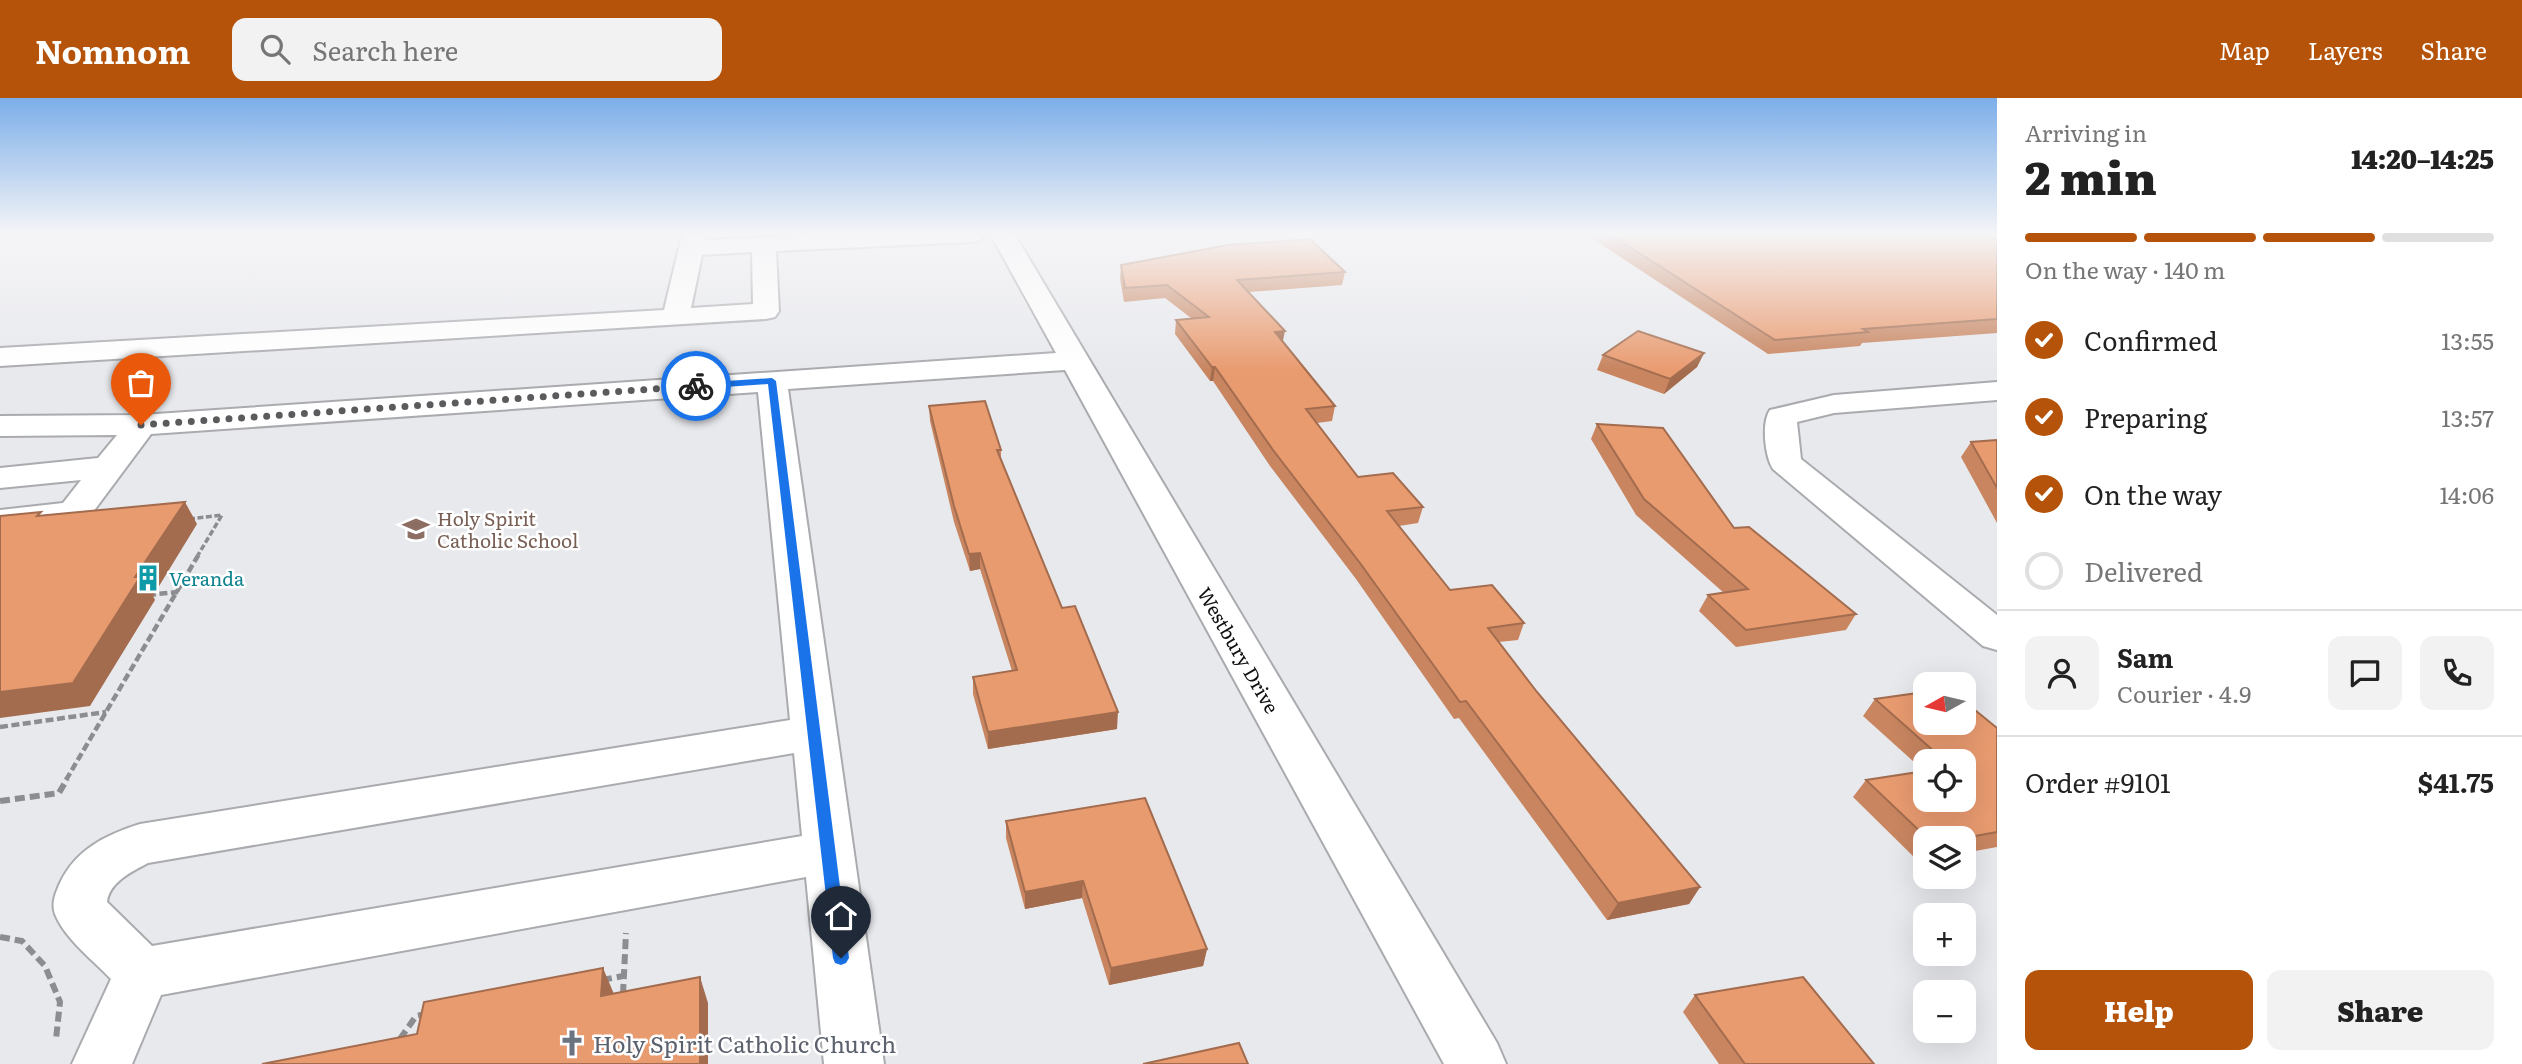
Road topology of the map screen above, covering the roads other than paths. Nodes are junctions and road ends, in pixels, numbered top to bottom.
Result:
1 (684, 280) edge
2 (765, 280) edge
3 (1028, 280) edge
4 (676, 317) junction
5 (0, 357) edge
6 (1073, 361) junction
7 (772, 381) junction
8 (1997, 391) edge
9 (141, 425) junction
10 (0, 426) edge
11 (107, 467) junction
12 (0, 478) edge
13 (0, 521) edge
14 (1997, 636) edge
15 (813, 733) junction
16 (827, 852) junction
17 (142, 973) junction
18 (78, 1058) edge
19 (854, 1064) edge
20 (1476, 1064) edge

1 - 4 street
2 - 4 street
3 - 6 street, Westbury Drive
4 - 5 street
6 - 7 street
6 - 20 street, Westbury Drive
7 - 9 street
7 - 15 street
8 - 14 street
9 - 10 street
9 - 11 street
11 - 12 street
11 - 13 street
15 - 16 street
15 - 17 street
16 - 17 street
16 - 19 street
17 - 18 street

